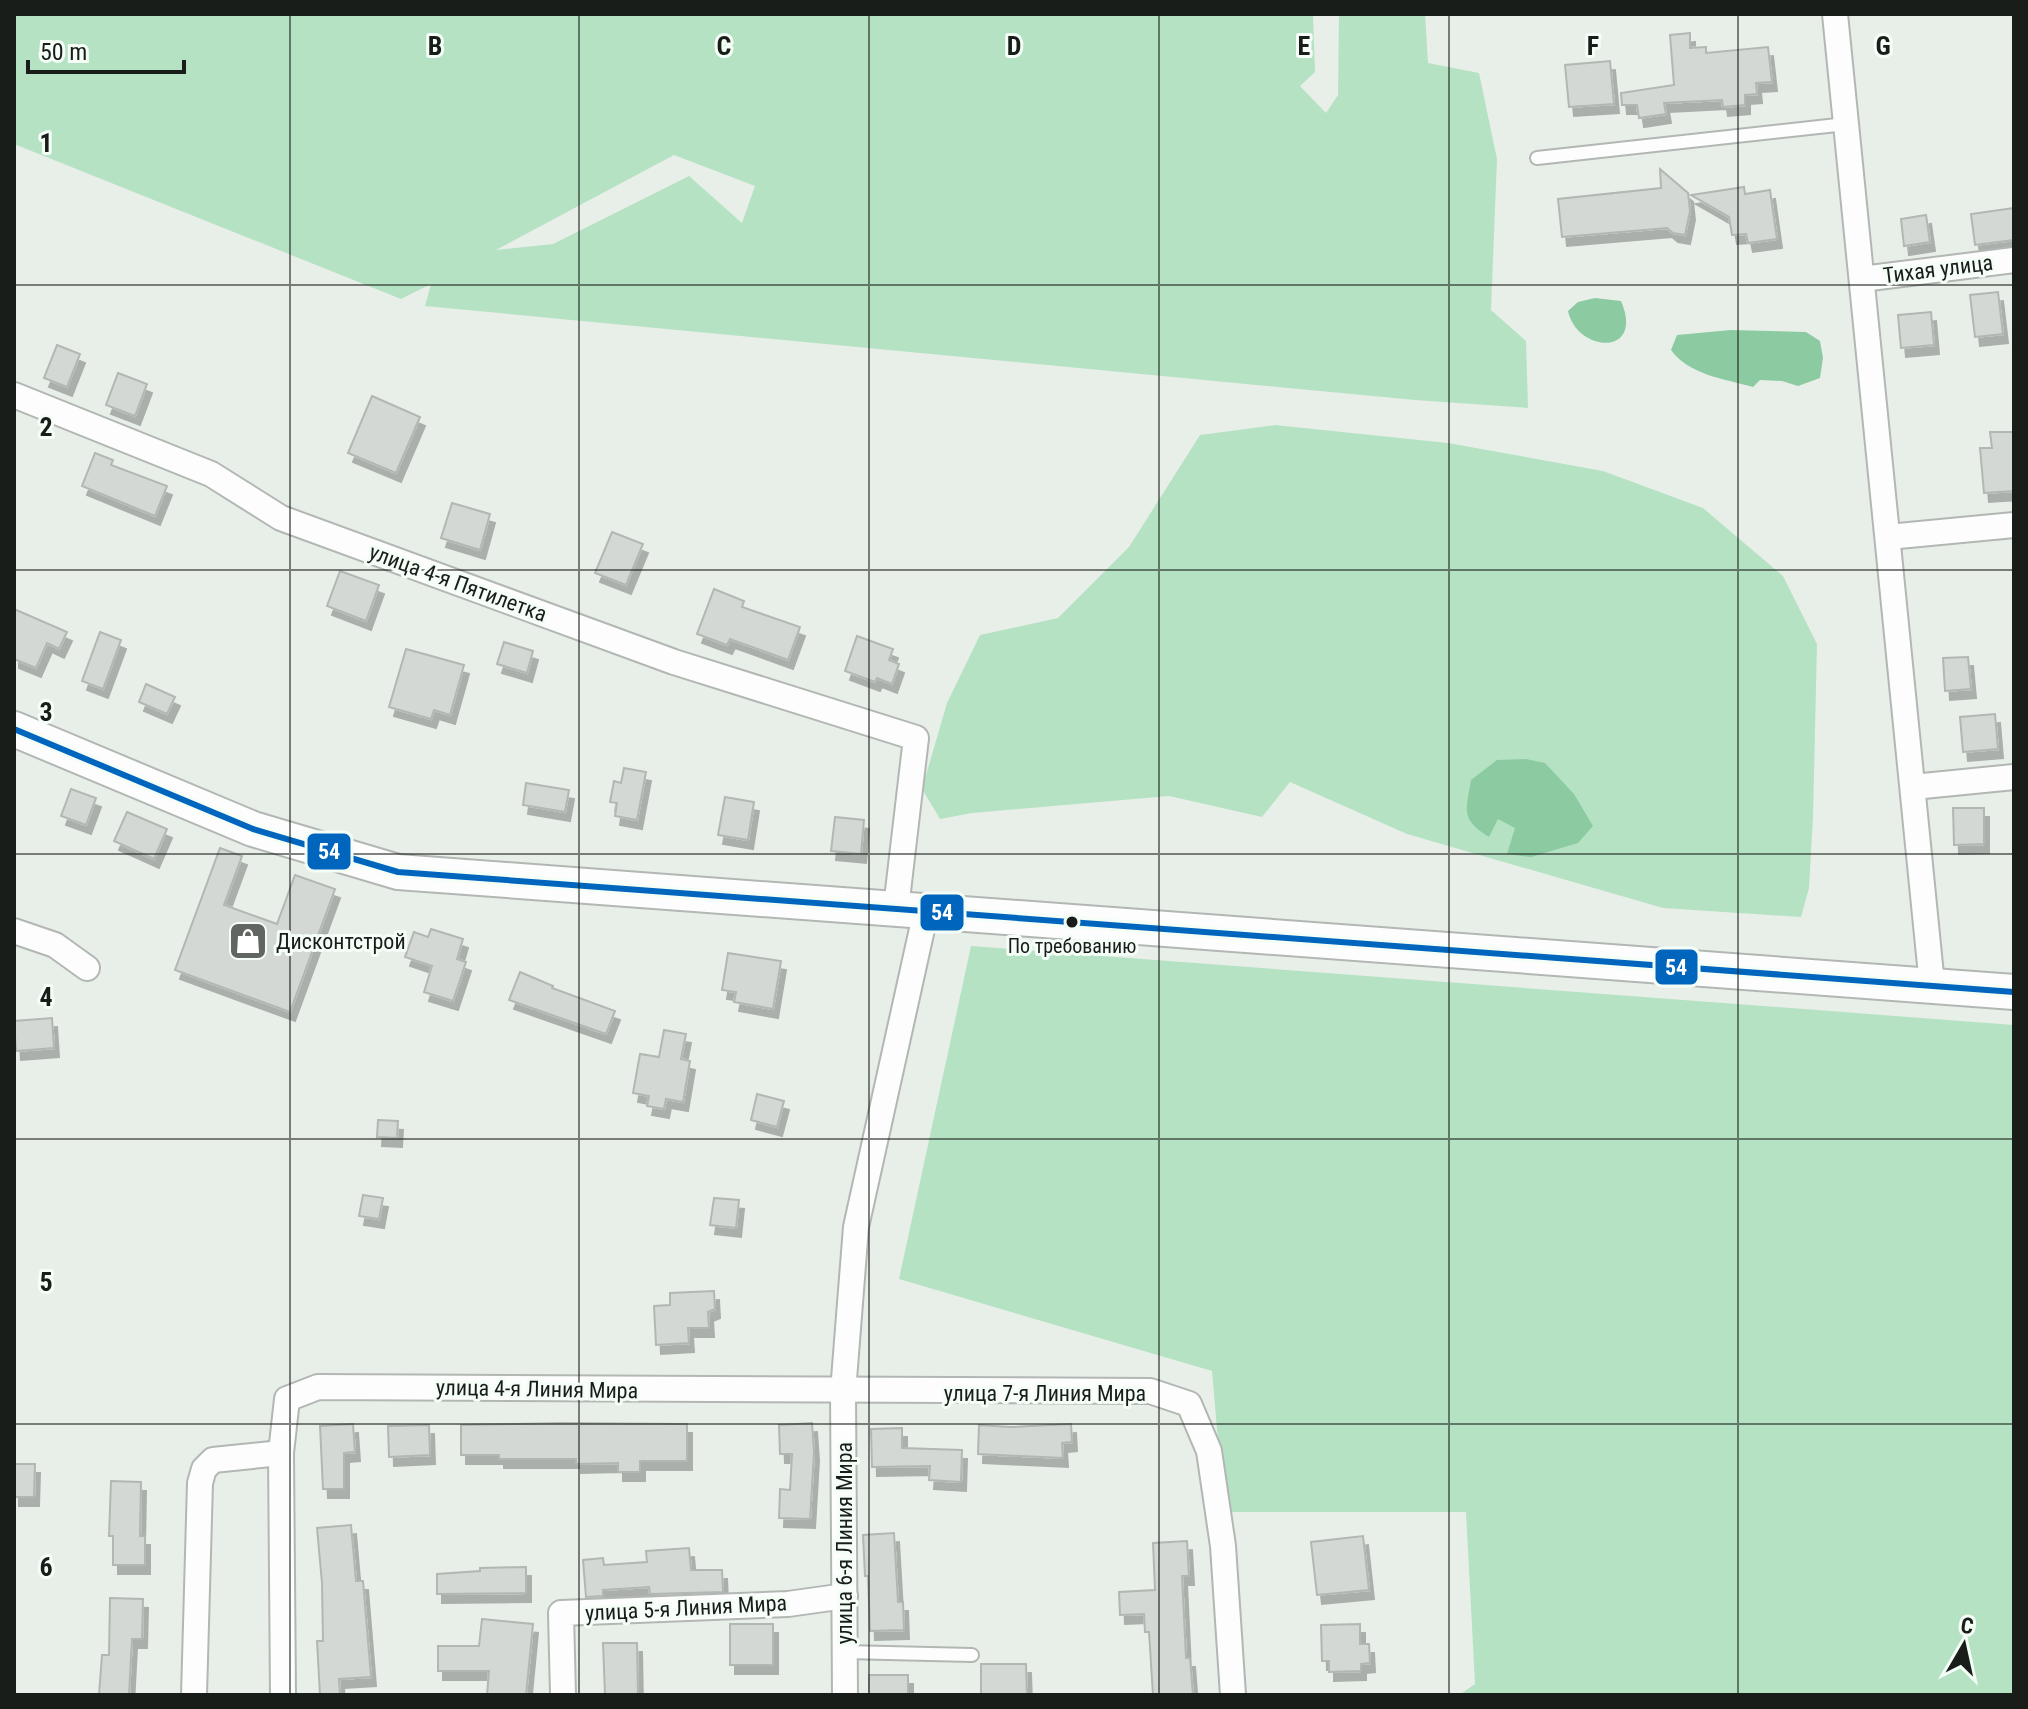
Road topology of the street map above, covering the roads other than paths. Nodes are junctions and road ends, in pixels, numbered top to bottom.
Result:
1 (1835, 14) edge
2 (1846, 124) junction
3 (1537, 158) dead end
4 (2014, 260) edge
5 (1862, 279) junction
6 (14, 395) edge
7 (2014, 525) edge
8 (1888, 537) junction
9 (14, 729) edge
10 (916, 738) joint
11 (2014, 777) edge
12 (1913, 787) junction
13 (911, 910) junction
14 (14, 931) edge
15 (87, 968) dead end
16 (1932, 985) junction
17 (2014, 992) edge
18 (843, 1392) junction
19 (281, 1453) junction
20 (845, 1596) junction
21 (845, 1652) junction
22 (972, 1655) dead end
23 (194, 1695) edge
24 (283, 1695) edge
25 (563, 1695) edge
26 (845, 1695) edge
27 (1233, 1695) edge

1 - 2 street
2 - 3 lane
2 - 5 street
4 - 5 street, Тихая улица
5 - 8 street
6 - 10 street, улица 4-я Пятилетка
7 - 8 street
8 - 12 street
9 - 13 main road
10 - 13 street, улица 6-я Линия Мира
11 - 12 street
12 - 16 street
13 - 16 main road
13 - 18 street, улица 6-я Линия Мира
14 - 15 street
16 - 17 main road
18 - 19 street, улица 4-я Линия Мира
18 - 20 street, улица 6-я Линия Мира
18 - 27 street, улица 7-я Линия Мира
19 - 23 street
19 - 24 street, улица 4-я Линия Мира
20 - 21 street, улица 6-я Линия Мира
20 - 25 street, улица 5-я Линия Мира
21 - 22 lane
21 - 26 street, улица 6-я Линия Мира

